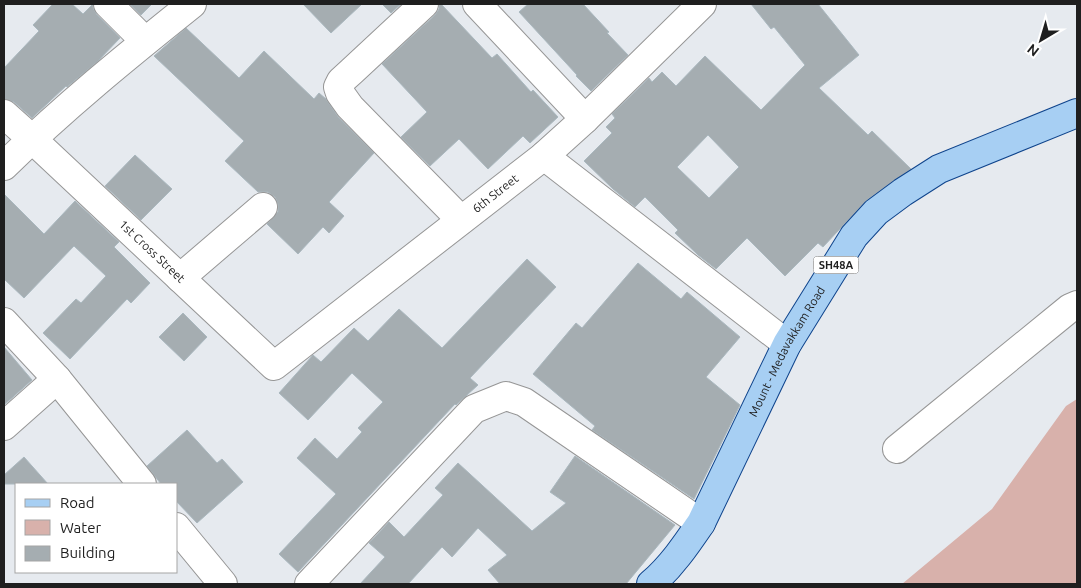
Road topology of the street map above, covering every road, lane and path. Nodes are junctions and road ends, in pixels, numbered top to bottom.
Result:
1 (108, 4) edge
2 (192, 4) edge
3 (424, 4) edge
4 (477, 4) edge
5 (702, 4) edge
6 (145, 41) junction
7 (1077, 113) edge
8 (4, 114) edge
9 (585, 119) junction
10 (32, 138) junction
11 (544, 156) junction
12 (4, 166) edge
13 (263, 207) dead end
14 (461, 220) junction
15 (180, 278) junction
16 (1077, 306) edge
17 (4, 322) edge
18 (787, 344) junction
19 (274, 366) joint
20 (57, 379) junction
21 (4, 426) edge
22 (896, 449) dead end
23 (141, 483) edge
24 (701, 523) junction
25 (178, 529) edge
26 (223, 584) edge
27 (309, 584) edge
28 (651, 584) edge

1 - 6 street
2 - 6 street
3 - 14 street
4 - 9 street
5 - 9 street, 6th Street
6 - 10 street
7 - 18 main road, Mount - Medavakkam Road / SH48A
8 - 10 street
9 - 11 street, 6th Street
10 - 12 street
10 - 15 street, 1st Cross Street
11 - 14 street, 6th Street
11 - 18 street
13 - 15 street
14 - 19 street, 6th Street
15 - 19 street, 1st Cross Street
16 - 22 street
17 - 20 street
18 - 24 main road, Mount - Medavakkam Road / SH48A
20 - 21 street
20 - 23 street
24 - 27 street
24 - 28 main road, Mount - Medavakkam Road / SH48A
25 - 26 street

